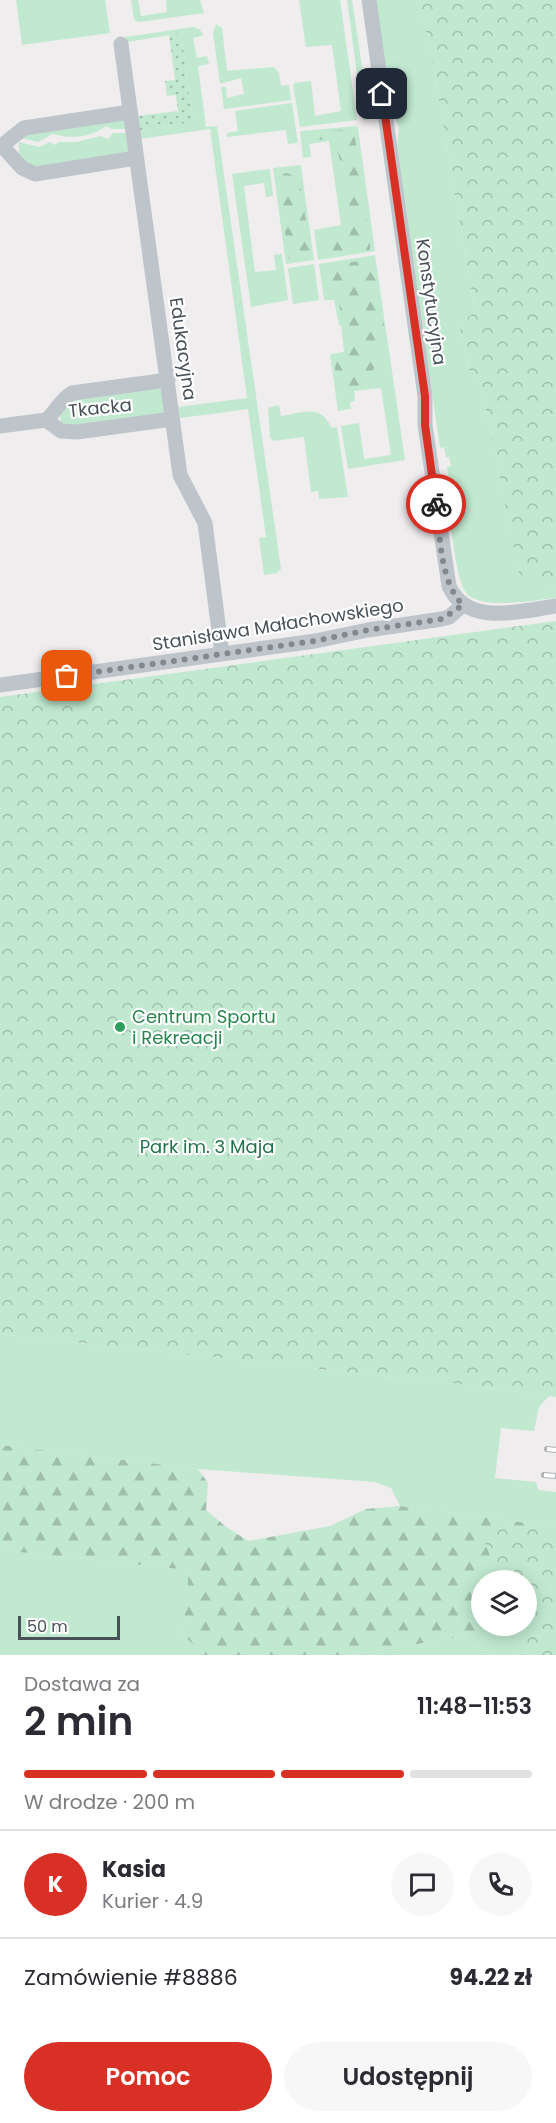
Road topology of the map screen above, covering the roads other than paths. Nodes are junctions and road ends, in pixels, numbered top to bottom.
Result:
1 (369, 0) edge
2 (121, 44) dead end
3 (130, 112) junction
4 (1, 147) edge
5 (136, 158) junction
6 (168, 380) junction
7 (172, 419) junction
8 (46, 420) junction
9 (0, 426) edge
10 (463, 605) junction
11 (556, 606) edge
12 (222, 654) junction
13 (0, 685) edge

1 - 10 street, Konstytucyjna
2 - 3 street, Edukacyjna
3 - 4 street
3 - 5 street, Edukacyjna
4 - 5 street
5 - 6 street, Edukacyjna
6 - 7 street, Edukacyjna
6 - 8 street
7 - 8 street, Tkacka
7 - 12 street, Edukacyjna
8 - 9 street, Tkacka
10 - 11 street
10 - 12 street, Stanisława Małachowskiego
12 - 13 street, Stanisława Małachowskiego

